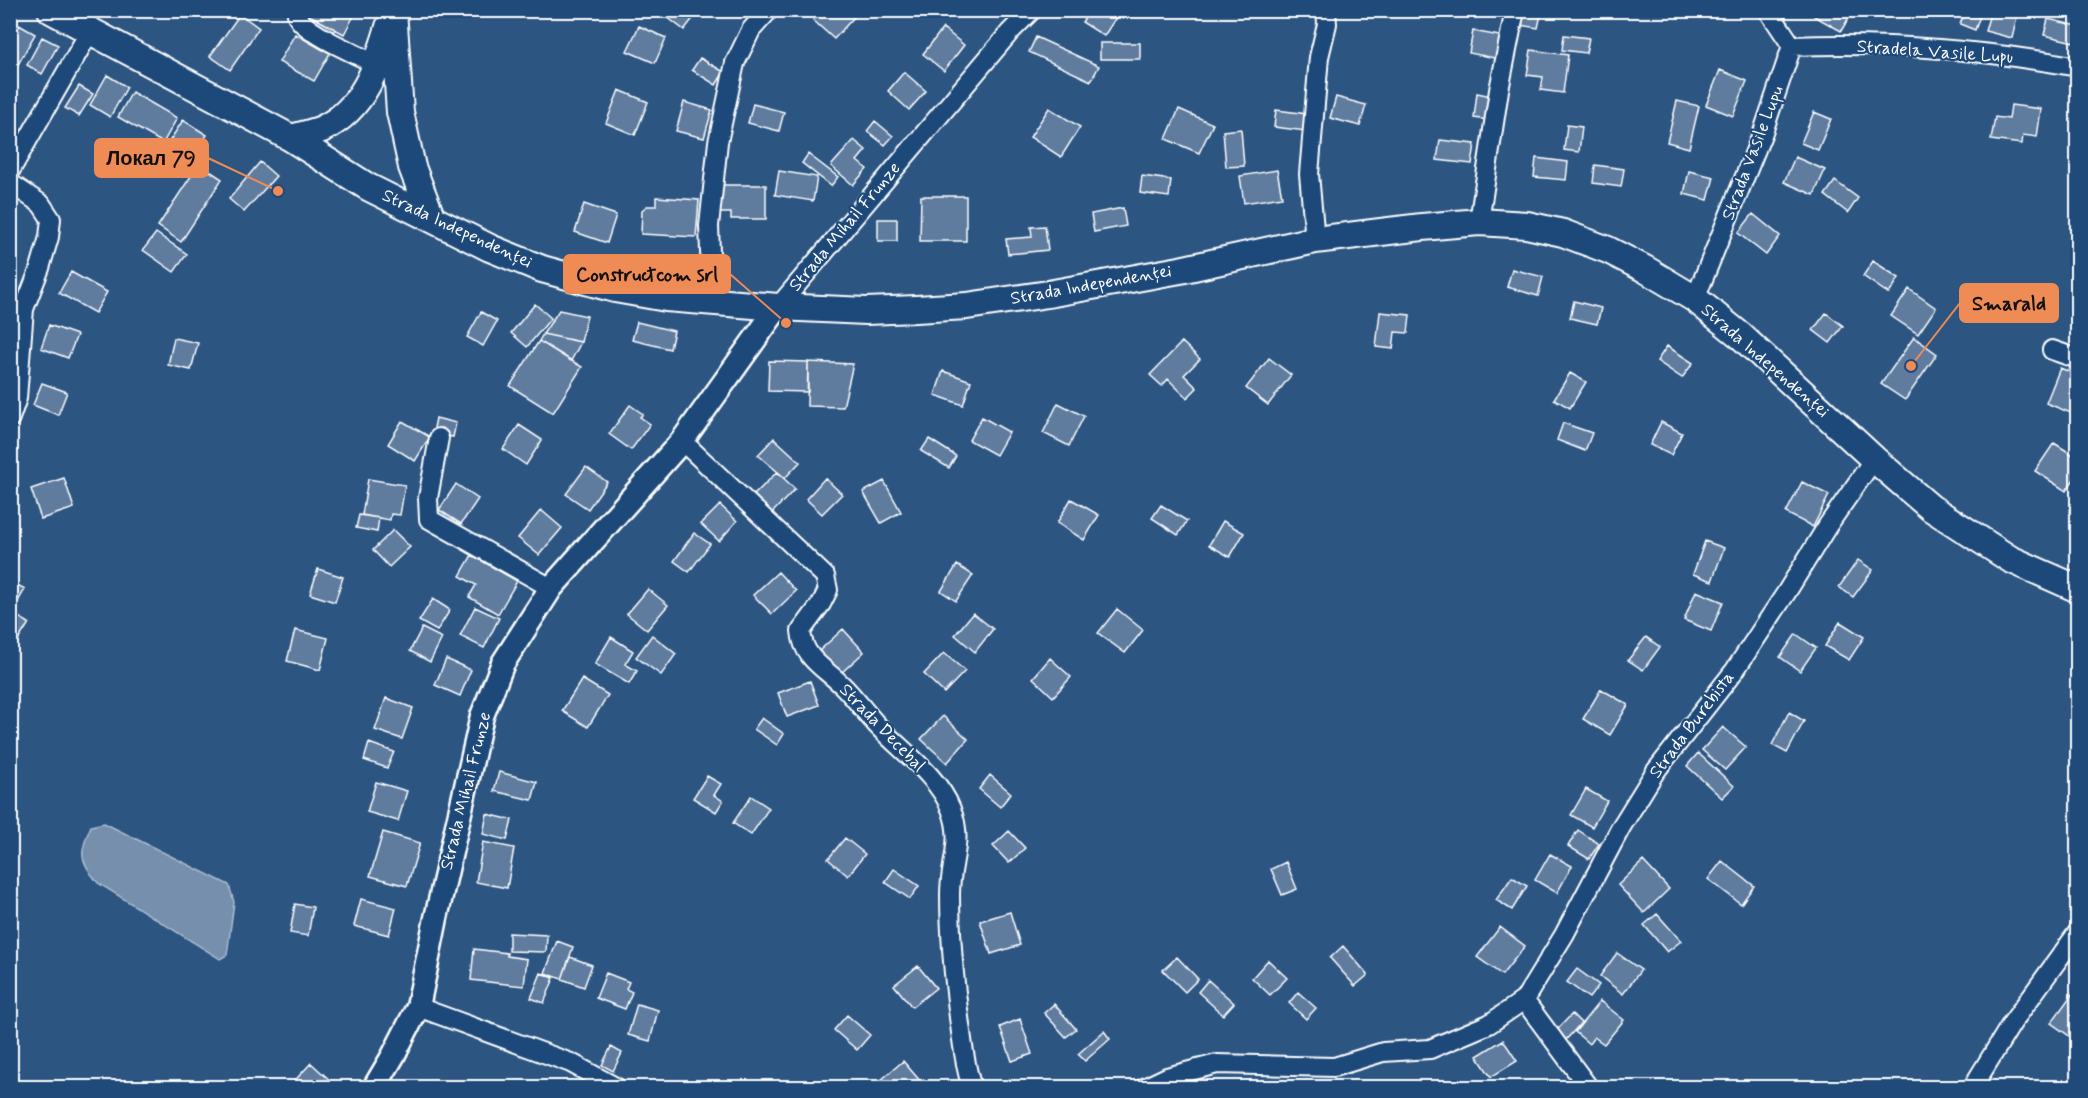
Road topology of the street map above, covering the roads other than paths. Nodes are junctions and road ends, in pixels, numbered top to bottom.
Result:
1 (51, 10) edge
2 (297, 10) edge
3 (769, 10) edge
4 (1032, 10) edge
5 (1326, 10) edge
6 (1515, 10) edge
7 (1768, 10) edge
8 (392, 11) edge
9 (90, 31) junction
10 (1792, 46) junction
11 (377, 65) junction
12 (2078, 67) edge
13 (291, 138) junction
14 (10, 171) edge
15 (10, 183) edge
16 (432, 219) junction
17 (1479, 222) junction
18 (1315, 240) junction
19 (1695, 299) junction
20 (712, 303) junction
21 (778, 307) junction
22 (2052, 350) dead end
23 (2078, 360) edge
24 (10, 418) edge
25 (440, 438) dead end
26 (682, 441) junction
27 (1874, 459) junction
28 (551, 588) junction
29 (2078, 589) edge
30 (2078, 932) edge
31 (1524, 1000) junction
32 (418, 1008) junction
33 (374, 1088) edge
34 (617, 1088) edge
35 (972, 1088) edge
36 (1144, 1088) edge
37 (1589, 1088) edge
38 (1972, 1088) edge

1 - 9 main road, Strada Independenței
2 - 11 street
3 - 20 street
4 - 21 street, Strada Mihail Frunze
5 - 18 street
6 - 17 street
7 - 10 street
8 - 11 main road
8 - 16 main road
9 - 13 main road, Strada Independenței
9 - 14 street
10 - 12 street, Stradela Vasile Lupu
10 - 19 street, Strada Vasile Lupu
11 - 13 main road
13 - 16 main road, Strada Independenței
15 - 24 street
16 - 20 main road, Strada Independenței
17 - 18 main road, Strada Independenței
17 - 19 main road, Strada Independenței
18 - 21 main road, Strada Independenței
19 - 27 main road, Strada Independenței
20 - 21 main road, Strada Independenței
21 - 26 street, Strada Mihail Frunze
22 - 23 street
25 - 28 street
26 - 28 street, Strada Mihail Frunze
26 - 35 street, Strada Decebal
27 - 29 main road, Strada Independenței
27 - 31 street, Strada Burebista
28 - 32 street, Strada Mihail Frunze
30 - 38 street
31 - 36 street, Strada Burebista
31 - 37 street
32 - 33 street, Strada Mihail Frunze
32 - 34 street

